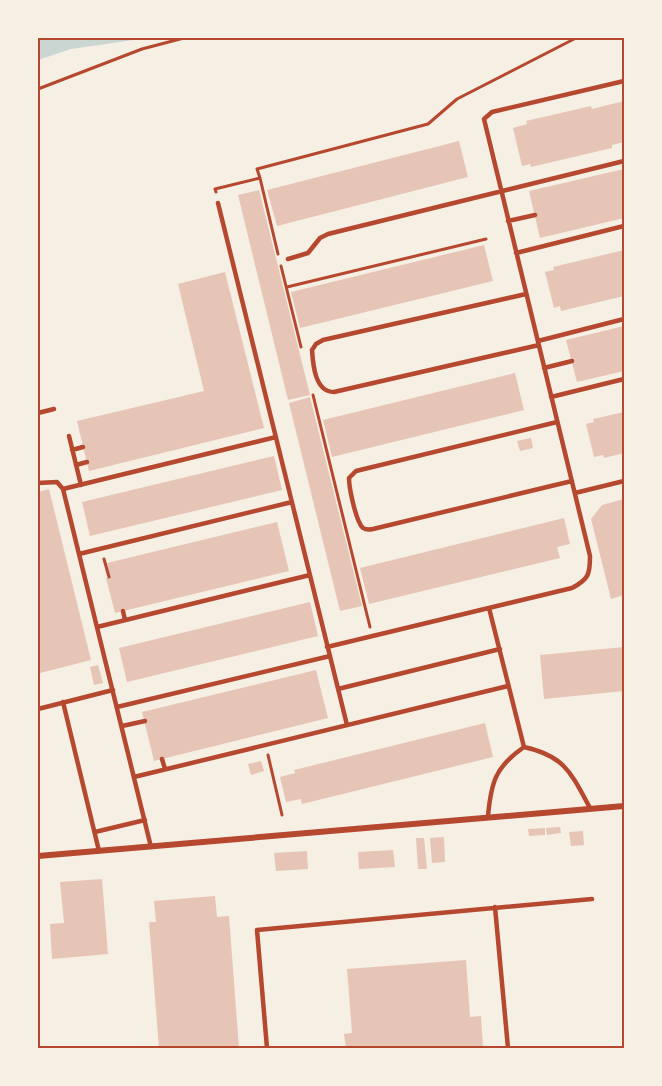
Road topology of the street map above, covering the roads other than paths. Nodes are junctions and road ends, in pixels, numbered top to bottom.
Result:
1 (624, 81) edge
2 (624, 160) edge
3 (500, 190) junction
4 (218, 203) dead end
5 (535, 215) dead end
6 (508, 221) junction
7 (624, 226) edge
8 (516, 253) junction
9 (288, 259) dead end
10 (526, 294) junction
11 (624, 320) edge
12 (538, 343) junction
13 (572, 362) dead end
14 (544, 368) junction
15 (624, 379) edge
16 (551, 397) junction
17 (54, 409) dead end
18 (38, 413) edge
19 (557, 422) junction
20 (69, 436) dead end
21 (276, 437) junction
22 (83, 447) dead end
23 (72, 450) junction
24 (87, 462) dead end
25 (76, 465) junction
26 (572, 481) junction
27 (624, 481) edge
28 (38, 483) edge
29 (81, 484) junction
30 (63, 489) junction
31 (575, 493) junction
32 (292, 502) junction
33 (79, 554) junction
34 (310, 575) junction
35 (489, 608) junction
36 (123, 611) dead end
37 (125, 620) junction
38 (97, 627) junction
39 (327, 647) junction
40 (500, 649) junction
41 (330, 656) junction
42 (508, 686) junction
43 (338, 689) junction
44 (112, 690) junction
45 (63, 702) junction
46 (117, 707) junction
47 (38, 709) edge
48 (144, 721) dead end
49 (347, 725) junction
50 (122, 726) junction
51 (524, 747) junction
52 (162, 759) dead end
53 (165, 769) junction
54 (134, 777) junction
55 (624, 806) edge
56 (590, 808) junction
57 (488, 816) junction
58 (145, 820) junction
59 (95, 832) junction
60 (151, 847) junction
61 (99, 851) junction
62 (38, 856) edge
63 (592, 899) dead end
64 (495, 907) junction
65 (267, 1048) edge
66 (508, 1048) edge

1 - 3 lane
2 - 3 lane
3 - 6 lane
3 - 9 lane
4 - 21 lane
5 - 6 lane
6 - 8 lane
7 - 8 lane
8 - 10 lane
10 - 12 lane
10 - 12 lane
11 - 12 lane
12 - 14 lane
13 - 14 lane
14 - 16 lane
15 - 16 lane
16 - 19 lane
17 - 18 lane
19 - 26 lane
19 - 26 lane
20 - 23 lane
21 - 29 lane
21 - 32 lane
22 - 23 lane
23 - 25 lane
24 - 25 lane
25 - 29 lane
26 - 31 lane
27 - 31 lane
28 - 30 lane
29 - 30 lane
30 - 33 lane
31 - 35 lane
32 - 33 lane
32 - 34 lane
33 - 38 lane
34 - 37 lane
34 - 39 lane
35 - 39 lane
35 - 40 lane
36 - 37 lane
37 - 38 lane
38 - 44 lane
39 - 41 lane
40 - 42 lane
40 - 43 lane
41 - 43 lane
41 - 46 lane
42 - 49 lane
42 - 51 lane
43 - 49 lane
44 - 45 lane
44 - 46 lane
45 - 47 lane
45 - 59 lane
46 - 50 lane
48 - 50 lane
49 - 53 lane
50 - 54 lane
51 - 56 lane
51 - 57 lane
52 - 53 lane
53 - 54 lane
54 - 58 lane
55 - 56 street
56 - 57 street
57 - 60 street
58 - 59 lane
58 - 60 lane
59 - 61 lane
60 - 61 street
61 - 62 street
63 - 64 lane
64 - 65 lane
64 - 66 lane

